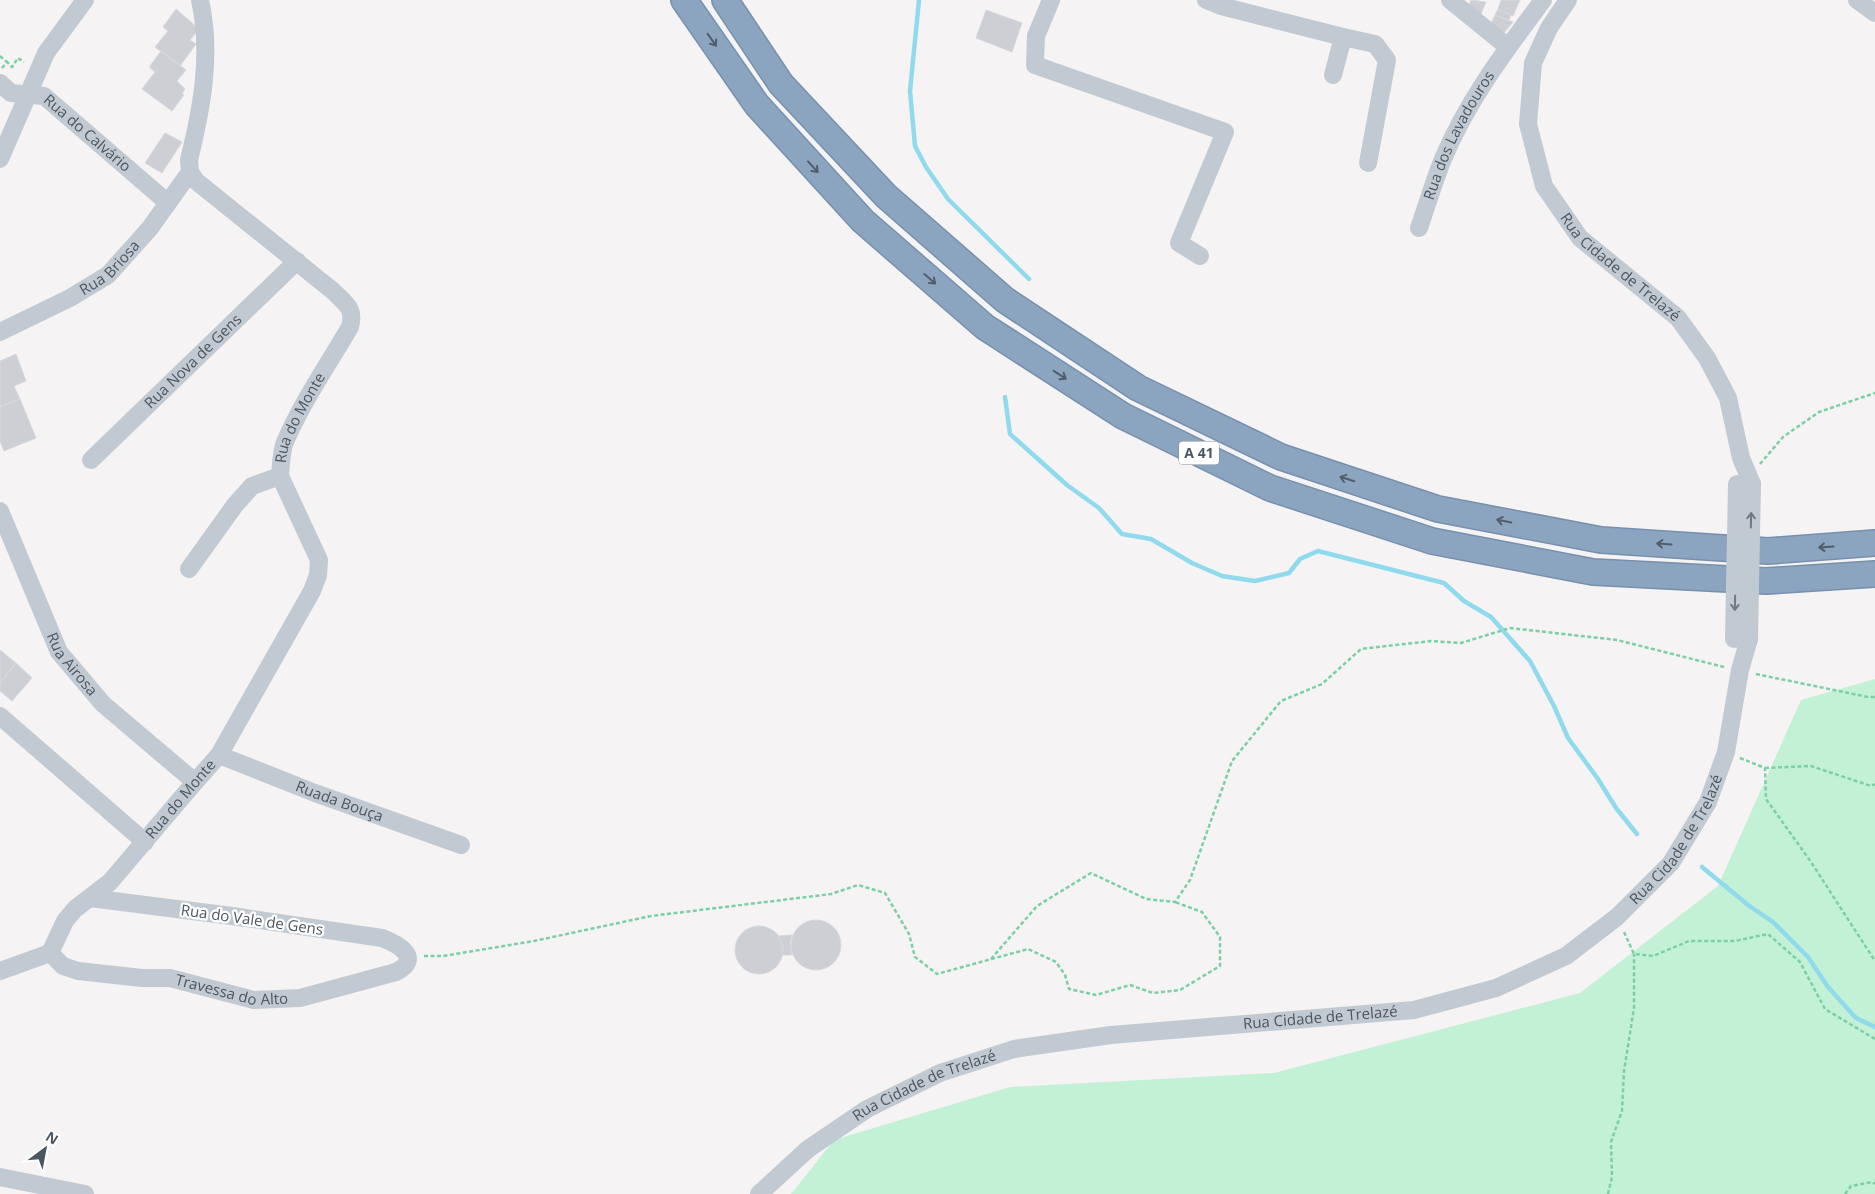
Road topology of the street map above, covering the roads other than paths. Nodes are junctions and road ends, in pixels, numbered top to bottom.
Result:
1 (85, 0) edge
2 (200, 0) edge
3 (684, 0) edge
4 (725, 0) edge
5 (1051, 0) edge
6 (1206, 0) edge
7 (1450, 0) edge
8 (1543, 0) edge
9 (1568, 0) edge
10 (1857, 0) edge
11 (1875, 12) edge
12 (1343, 37) junction
13 (1508, 47) junction
14 (1333, 75) dead end
15 (0, 83) edge
16 (28, 94) junction
17 (0, 159) edge
18 (1368, 163) dead end
19 (190, 172) junction
20 (168, 203) junction
21 (1419, 228) dead end
22 (1200, 256) dead end
23 (297, 261) junction
24 (0, 332) edge
25 (91, 460) dead end
26 (280, 476) junction
27 (0, 511) edge
28 (1875, 543) edge
29 (189, 569) dead end
30 (1875, 574) edge
31 (0, 716) edge
32 (220, 755) junction
33 (195, 782) junction
34 (145, 842) junction
35 (460, 845) dead end
36 (90, 898) junction
37 (50, 953) junction
38 (408, 957) joint
39 (0, 971) edge
40 (0, 1177) edge
41 (85, 1194) edge
42 (759, 1194) edge

1 - 16 street
2 - 19 street
3 -> 30 highway, A 41
28 -> 4 highway, A 41
5 - 22 street
6 - 12 street
7 - 13 street
8 - 13 street, Rua dos Lavadouros
9 - 42 street, Rua Cidade de Trelazé, bridge
10 - 11 street
12 - 14 street
12 - 18 street
13 - 21 street, Rua dos Lavadouros
15 - 16 street, Rua do Calvário
16 - 17 street
16 - 20 street, Rua do Calvário
19 - 20 street, Rua Briosa
19 - 23 street, Rua do Monte
20 - 24 street, Rua Briosa
23 - 25 street, Rua Nova de Gens
23 - 26 street, Rua do Monte
26 - 29 street
26 - 32 street, Rua do Monte
27 - 33 street, Rua Airosa
31 - 34 street
32 - 33 street, Rua do Monte
32 - 35 street, Ruada Bouça
33 - 34 street, Rua do Monte
34 - 36 street, Rua do Monte
36 - 37 street, Rua do Monte
36 - 38 street, Rua do Vale de Gens
37 - 38 street, Travessa do Alto
37 - 39 street
40 - 41 street

